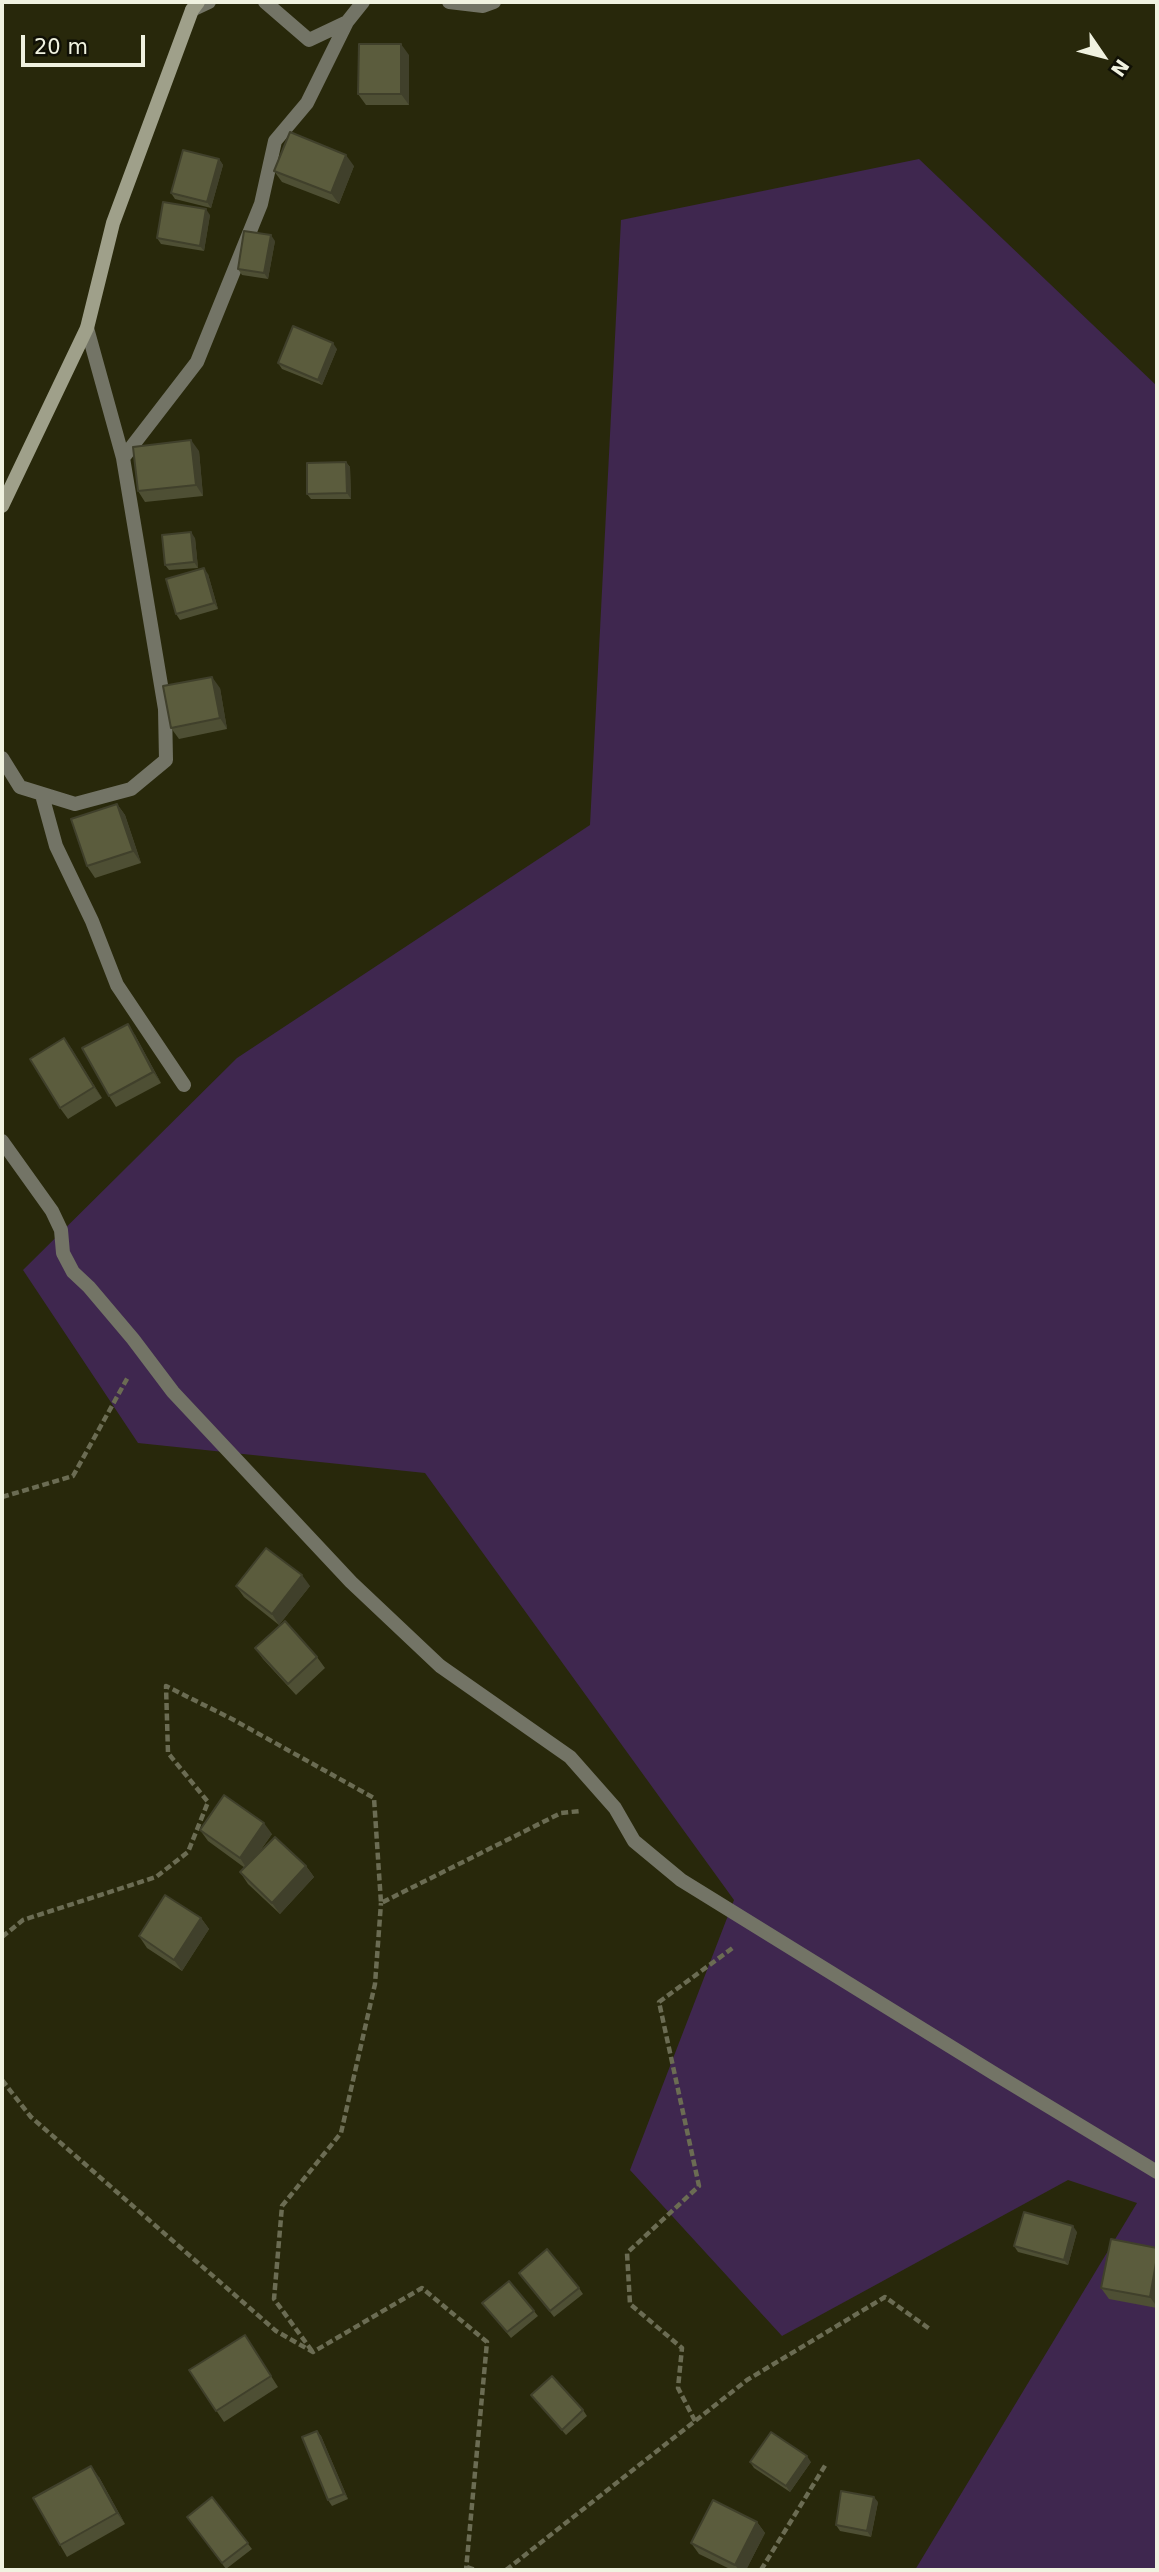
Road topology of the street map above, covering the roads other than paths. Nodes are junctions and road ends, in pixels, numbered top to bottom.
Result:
1 (209, 2) edge
2 (265, 2) edge
3 (363, 2) edge
4 (449, 2) edge
5 (494, 2) edge
6 (195, 6) edge
7 (346, 22) junction
8 (87, 328) junction
9 (123, 458) junction
10 (2, 506) edge
11 (2, 758) edge
12 (42, 795) junction
13 (184, 1085) dead end
14 (2, 1141) edge
15 (1157, 2172) edge

1 - 6 street
2 - 7 street
3 - 7 street
4 - 5 street
6 - 8 street
7 - 9 street
8 - 9 street
8 - 10 street
9 - 12 street
11 - 12 street
12 - 13 street
14 - 15 street

